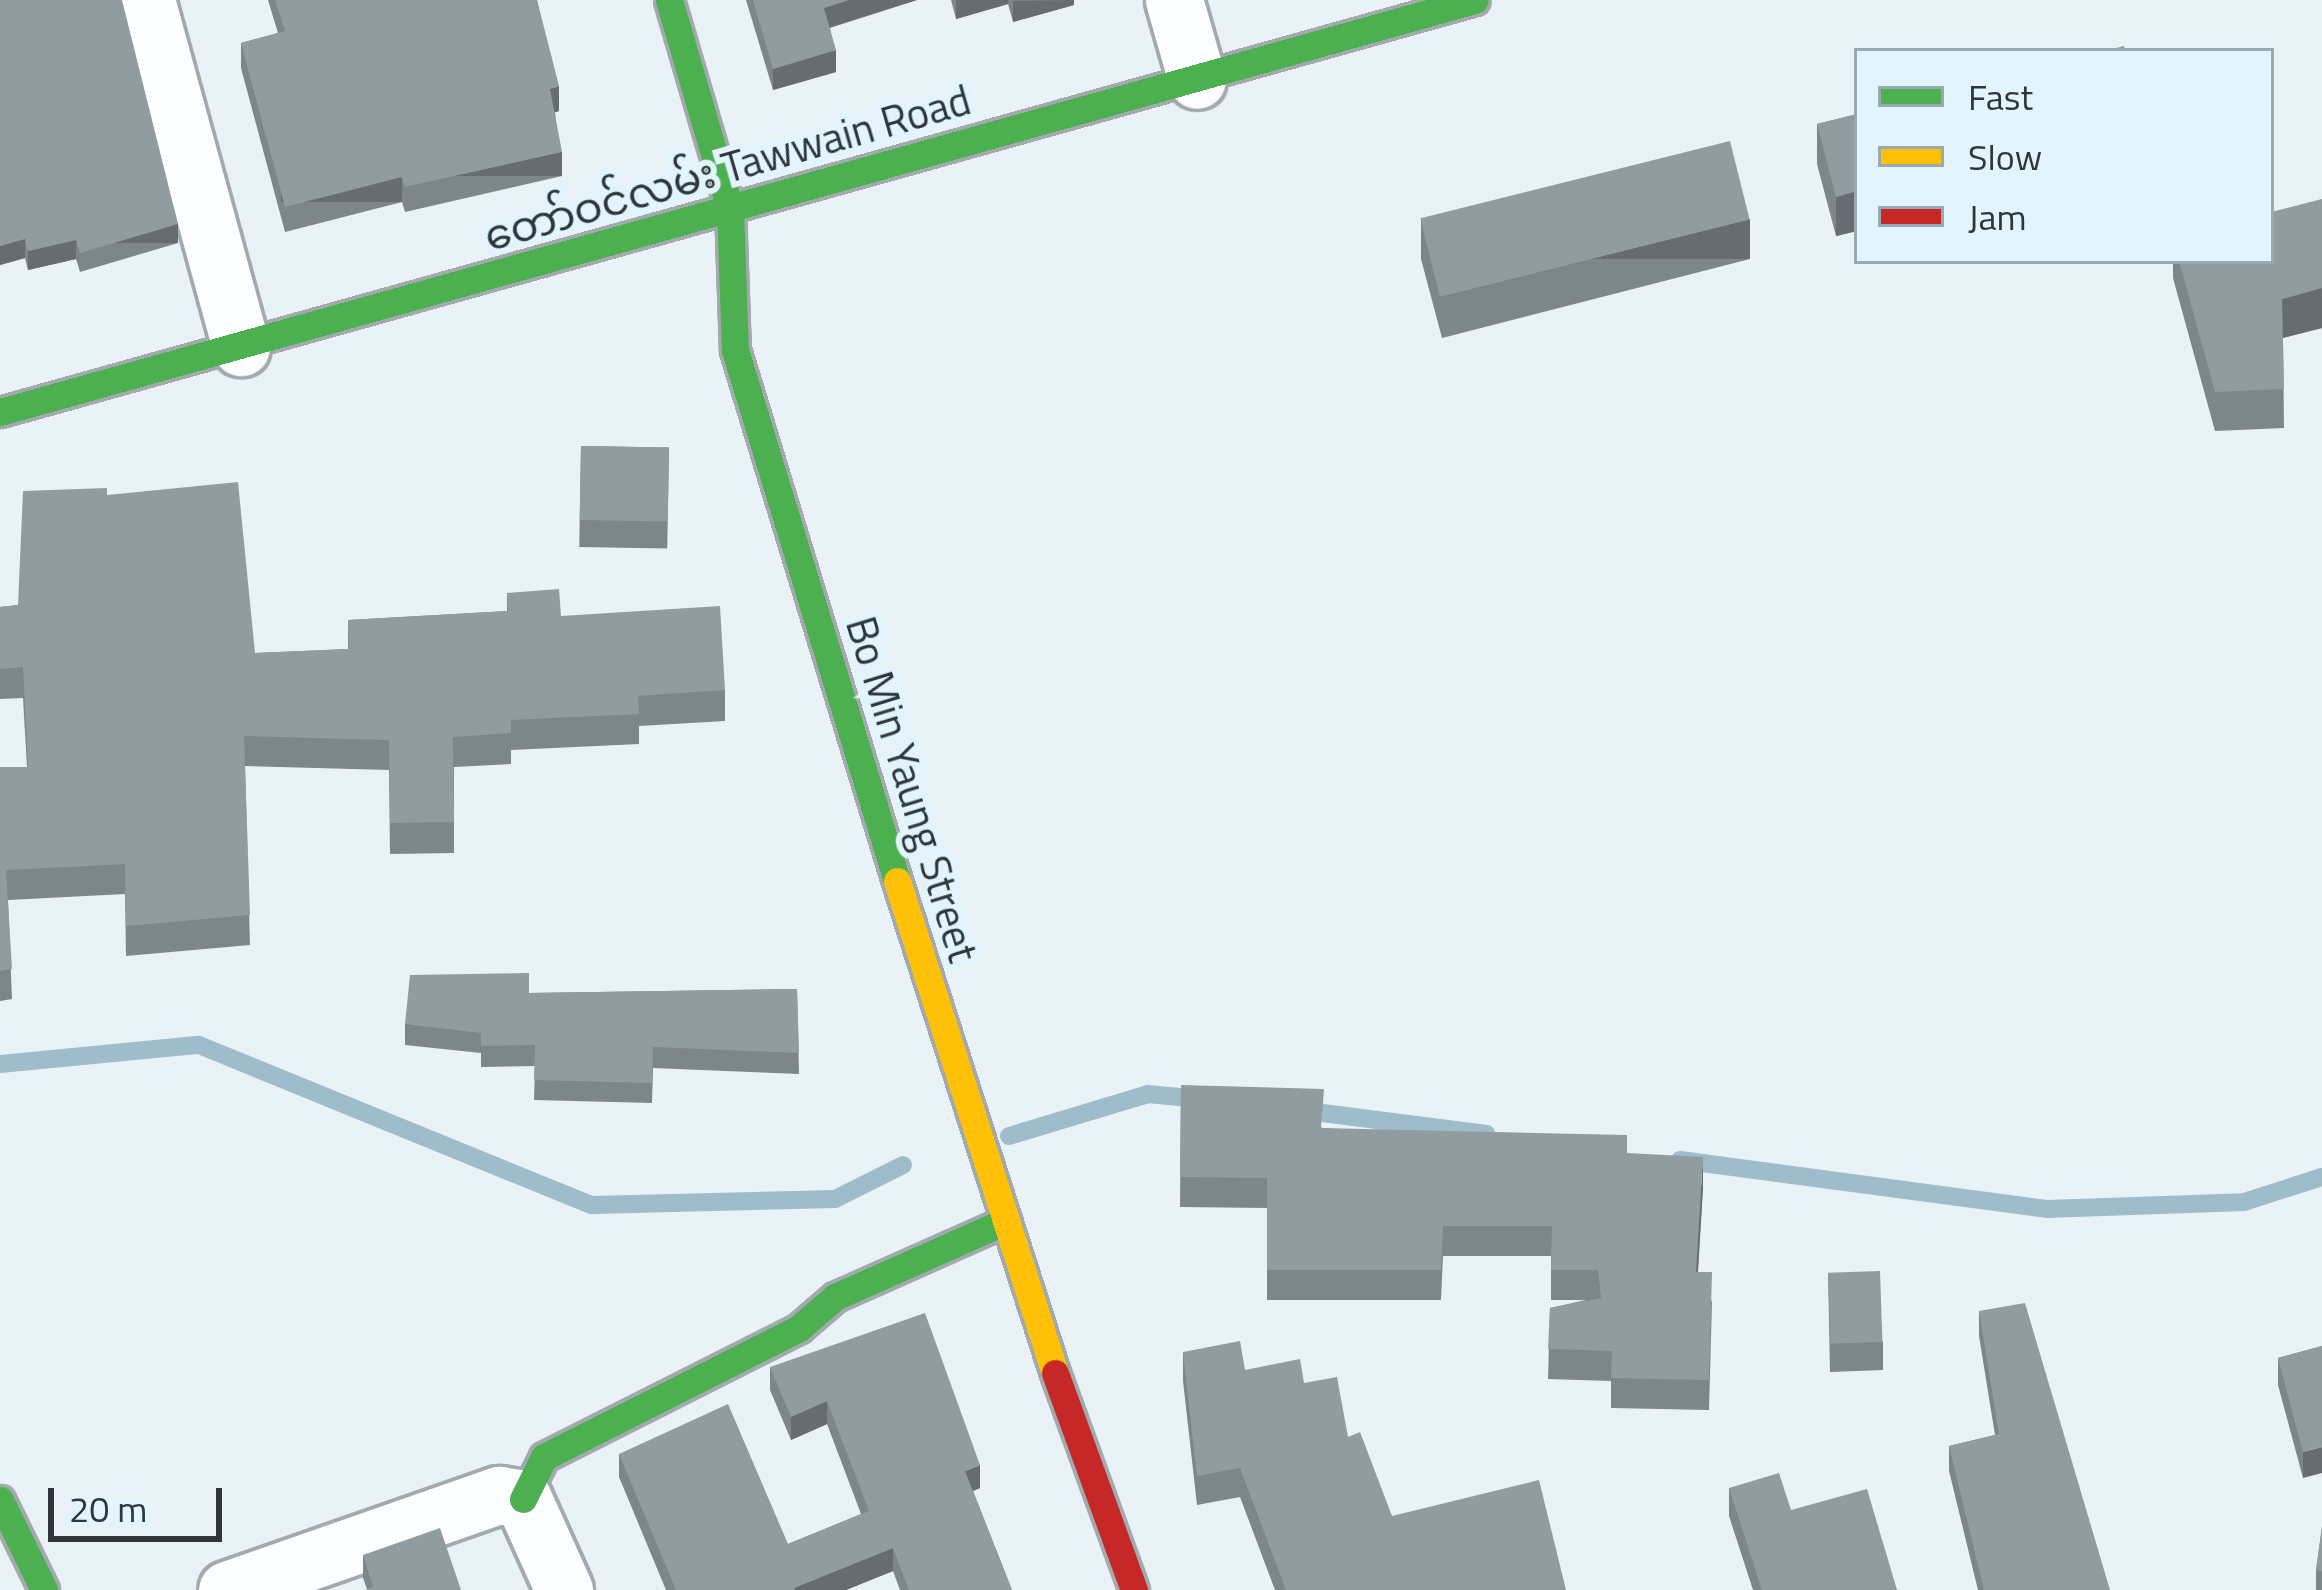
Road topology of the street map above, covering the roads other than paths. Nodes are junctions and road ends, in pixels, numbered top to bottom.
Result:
1 (146, 0) edge
2 (669, 0) edge
3 (1174, 0) edge
4 (1475, 0) edge
5 (1197, 80) junction
6 (730, 208) junction
7 (241, 347) junction
8 (0, 412) edge
9 (1001, 1223) junction
10 (524, 1499) junction
11 (0, 1500) edge
12 (44, 1590) edge
13 (227, 1590) edge
14 (564, 1590) edge
15 (1134, 1590) edge

1 - 7 street
2 - 6 street, Bo Min Yaung Street
3 - 5 street
4 - 5 street, တော်ဝင်လမ်း Tawwain Road
5 - 6 street, တော်ဝင်လမ်း Tawwain Road
6 - 7 street, တော်ဝင်လမ်း Tawwain Road
6 - 9 street, Bo Min Yaung Street
7 - 8 street, တော်ဝင်လမ်း Tawwain Road
9 - 10 street
9 - 15 street, Bo Min Yaung Street
10 - 13 street
10 - 14 street
11 - 12 street

